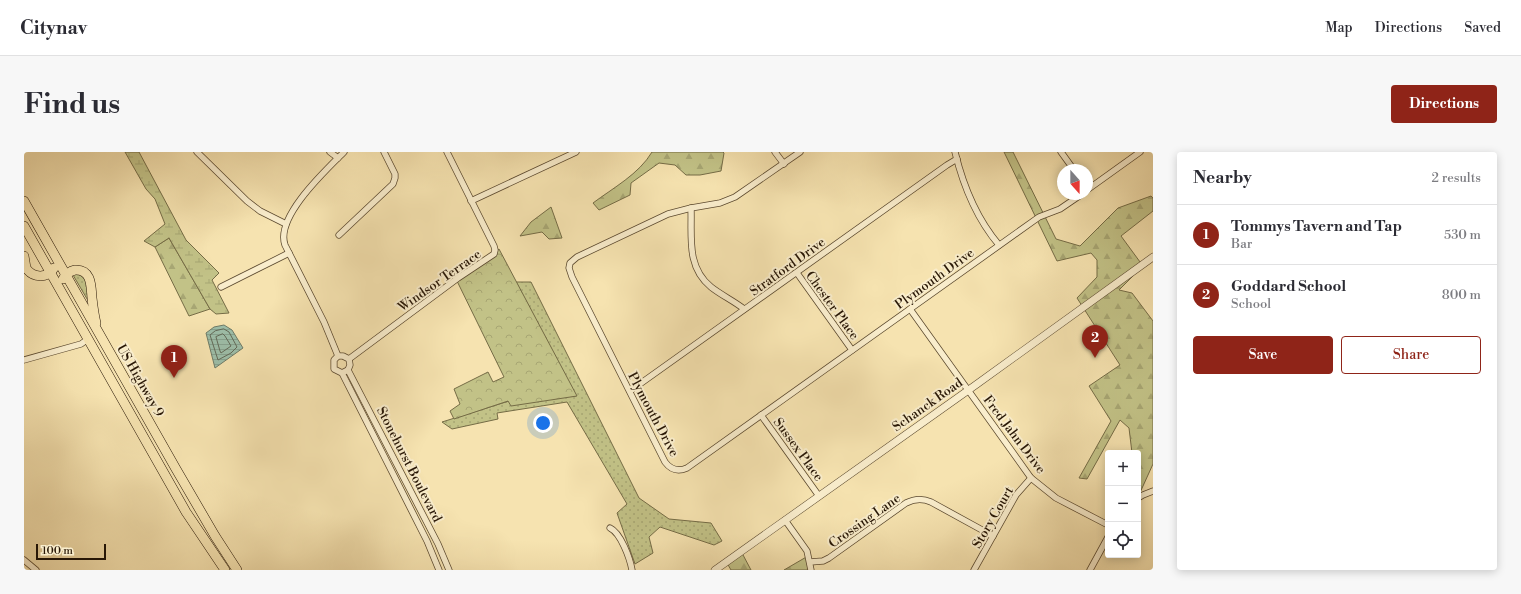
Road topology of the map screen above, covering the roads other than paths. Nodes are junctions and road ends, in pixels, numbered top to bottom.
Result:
1 (197, 152) edge
2 (330, 152) edge
3 (344, 152) edge
4 (384, 152) edge
5 (447, 152) edge
6 (576, 152) edge
7 (775, 152) edge
8 (800, 152) edge
9 (955, 152) edge
10 (1061, 152) edge
11 (1140, 152) edge
12 (338, 158) junction
13 (957, 159) junction
14 (784, 164) junction
15 (1070, 164) edge
16 (1093, 186) edge
17 (1073, 200) edge
18 (24, 201) edge
19 (471, 201) junction
20 (691, 208) junction
21 (286, 224) junction
22 (24, 226) edge
23 (339, 235) dead end
24 (999, 245) junction
25 (289, 253) junction
26 (55, 255) junction
27 (24, 256) edge
28 (1153, 257) edge
29 (50, 272) junction
30 (796, 273) junction
31 (66, 275) junction
32 (221, 287) dead end
33 (62, 292) junction
34 (744, 309) junction
35 (910, 309) junction
36 (96, 328) junction
37 (88, 339) junction
38 (852, 350) junction
39 (338, 356) junction
40 (349, 359) junction
41 (24, 360) edge
42 (348, 370) junction
43 (342, 373) junction
44 (968, 390) junction
45 (630, 391) junction
46 (761, 415) junction
47 (1031, 478) junction
48 (1153, 491) edge
49 (819, 496) junction
50 (1141, 496) edge
51 (423, 514) junction
52 (416, 518) junction
53 (785, 520) junction
54 (1105, 523) edge
55 (610, 528) dead end
56 (993, 536) junction
57 (1105, 542) edge
58 (24, 560) edge
59 (810, 562) junction
60 (36, 570) edge
61 (225, 570) edge
62 (237, 570) edge
63 (439, 570) edge
64 (449, 570) edge
65 (632, 570) edge
66 (715, 570) edge
67 (811, 570) edge
68 (974, 570) edge
69 (1090, 570) edge

1 - 21 street
2 - 12 street
3 - 12 street, Stonehurst Boulevard
4 - 23 street
5 - 19 street
6 - 19 street
7 - 14 street
8 - 14 street, Plymouth Drive
9 - 13 street
10 - 15 street
11 - 16 street
12 - 21 street, Stonehurst Boulevard
13 - 24 street
13 - 30 street, Stratford Drive
14 - 20 street, Plymouth Drive
17 - 24 street, Plymouth Drive
18 - 26 highway, US Highway 9
19 - 40 street, Windsor Terrace
20 - 34 street
20 - 45 street, Plymouth Drive
21 - 25 street, Stonehurst Boulevard
22 - 29 highway, US Highway 9
24 - 35 street, Plymouth Drive
25 - 32 street
25 - 39 street, Stonehurst Boulevard
26 - 29 highway
26 - 31 highway, US Highway 9
27 - 29 highway
28 - 44 street, Schanck Road
29 - 33 highway, US Highway 9
30 - 34 street, Stratford Drive
30 - 38 street, Chester Place
31 - 33 highway
31 - 36 highway, US Highway 9
31 - 36 highway
33 - 37 highway, US Highway 9
34 - 45 street, Stratford Drive
35 - 38 street, Plymouth Drive
35 - 44 street, Fred Jahn Drive
36 - 62 highway, US Highway 9
37 - 41 street
37 - 61 highway, US Highway 9
38 - 46 street, Plymouth Drive
39 - 40 street
39 - 43 street, Stonehurst Boulevard
40 - 42 street
42 - 43 street
42 - 51 street, Stonehurst Boulevard
43 - 52 street, Stonehurst Boulevard
44 - 47 street, Fred Jahn Drive
44 - 49 street, Schanck Road
45 - 46 street, Plymouth Drive
46 - 49 street, Sussex Place
47 - 54 street, Fred Jahn Drive
47 - 56 street, Story Court
48 - 50 street
49 - 53 street, Schanck Road
51 - 52 street
51 - 64 street, Stonehurst Boulevard
52 - 63 street, Stonehurst Boulevard
53 - 59 street
53 - 66 street, Schanck Road
55 - 65 street
56 - 59 street, Crossing Lane
56 - 68 street, Story Court
57 - 69 street
58 - 60 street
59 - 67 street

